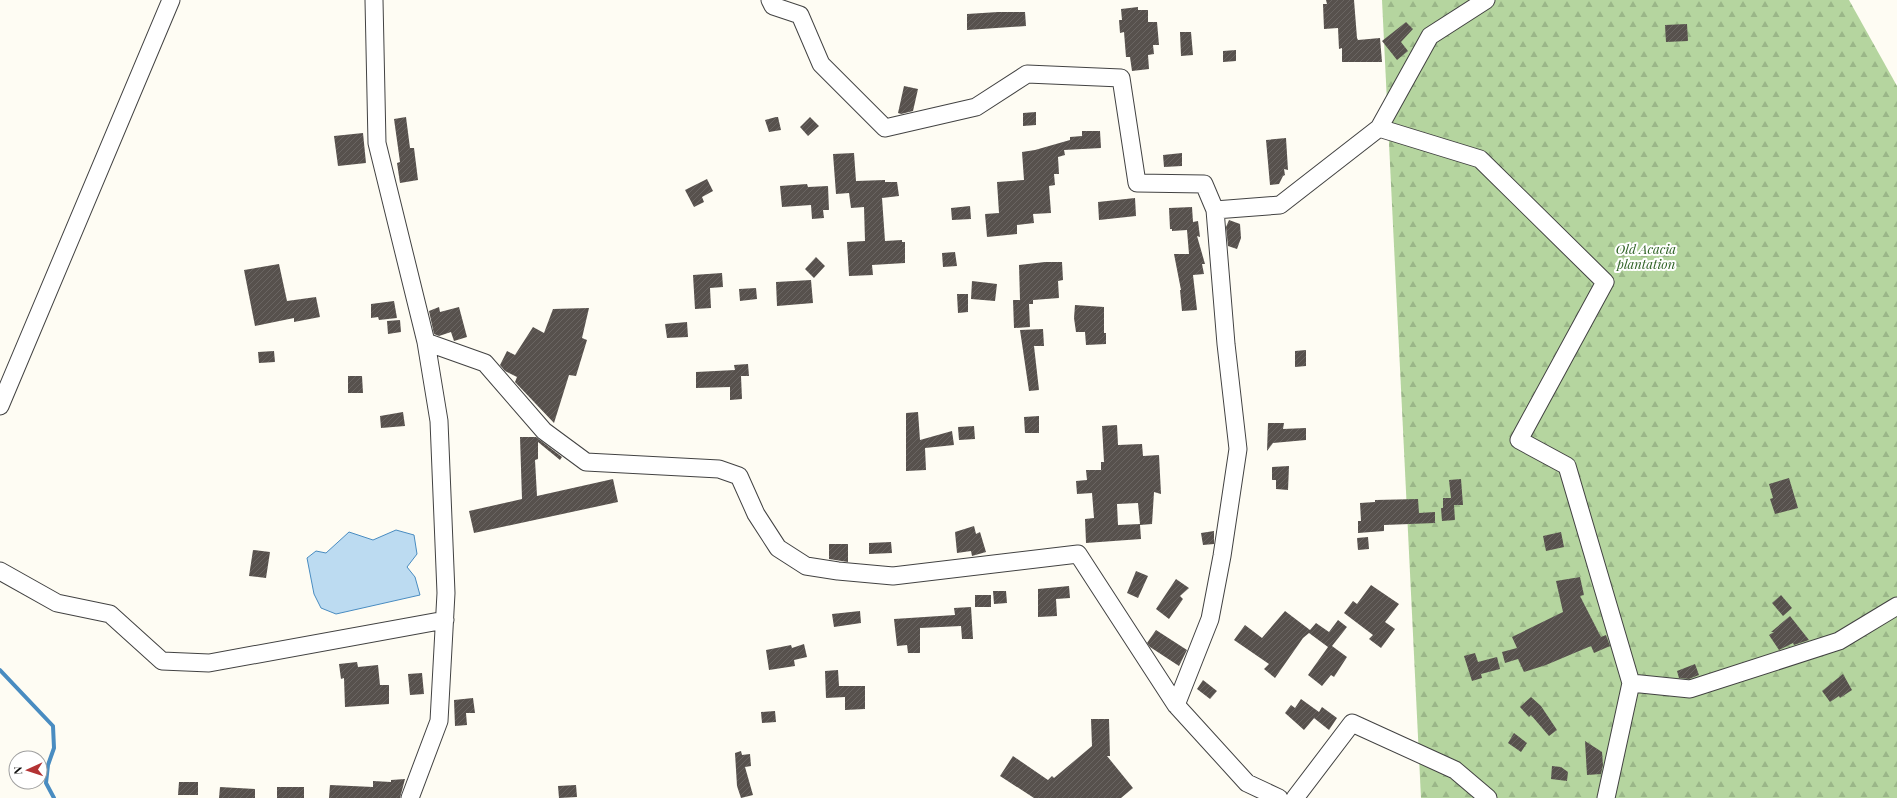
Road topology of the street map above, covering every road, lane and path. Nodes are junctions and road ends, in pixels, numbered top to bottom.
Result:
1 (171, 0) edge
2 (374, 0) edge
3 (770, 0) edge
4 (1486, 0) edge
5 (1379, 128) junction
6 (1215, 210) junction
7 (426, 342) junction
8 (0, 406) edge
9 (0, 571) edge
10 (1897, 606) edge
11 (445, 620) junction
12 (1631, 683) junction
13 (1176, 705) junction
14 (410, 798) edge
15 (1279, 798) edge
16 (1295, 798) edge
17 (1488, 798) edge
18 (1606, 798) edge

1 - 8 street
2 - 7 street
3 - 6 street
4 - 5 street
5 - 6 street
5 - 12 street
6 - 13 street
7 - 11 street
7 - 13 street
9 - 11 street
10 - 12 street
11 - 14 street
12 - 18 street
13 - 15 street
16 - 17 street

